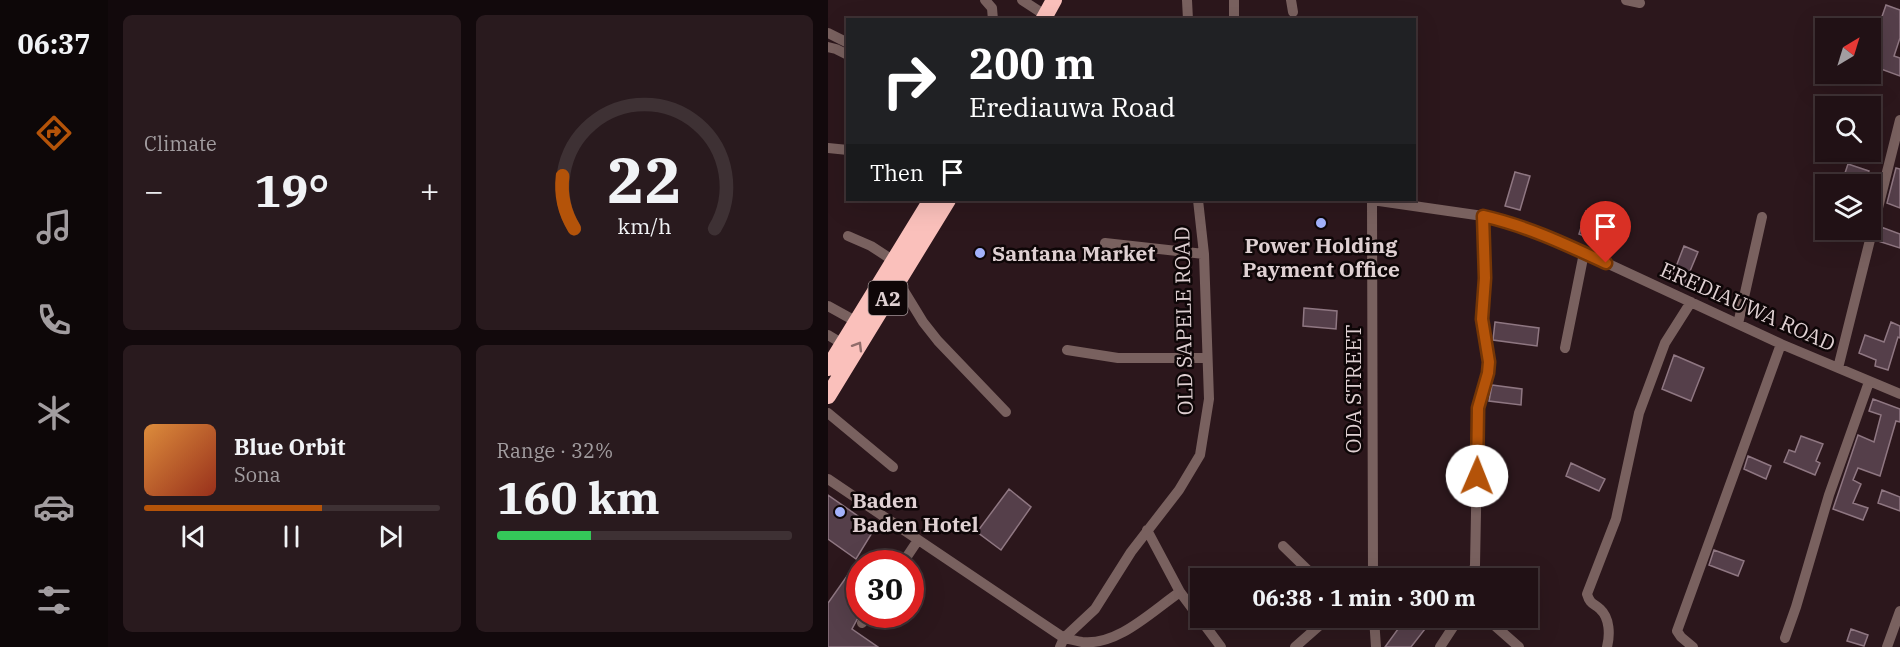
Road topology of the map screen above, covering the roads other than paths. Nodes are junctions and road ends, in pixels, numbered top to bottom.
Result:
1 (985, 0) edge
2 (1022, 0) edge
3 (1054, 0) edge
4 (1064, 0) edge
5 (1187, 0) edge
6 (1234, 0) edge
7 (1291, 0) edge
8 (1626, 0) edge
9 (1640, 3) dead end
10 (1293, 12) dead end
11 (993, 18) edge
12 (1047, 18) edge
13 (1188, 18) edge
14 (1234, 18) edge
15 (828, 33) edge
16 (846, 42) edge
17 (828, 47) edge
18 (846, 54) edge
19 (1900, 120) edge
20 (828, 148) edge
21 (846, 150) edge
22 (930, 201) edge
23 (947, 201) edge
24 (1198, 201) edge
25 (1372, 201) edge
26 (1379, 201) edge
27 (1483, 216) junction
28 (1762, 217) dead end
29 (848, 236) dead end
30 (1105, 243) dead end
31 (1584, 253) junction
32 (1204, 254) junction
33 (894, 261) junction
34 (898, 281) junction
35 (1691, 302) junction
36 (828, 306) edge
37 (857, 322) junction
38 (1738, 324) junction
39 (828, 335) edge
40 (843, 344) junction
41 (1781, 344) junction
42 (1565, 348) dead end
43 (1067, 350) dead end
44 (1207, 358) junction
45 (828, 368) edge
46 (1838, 368) junction
47 (1869, 382) junction
48 (1900, 394) edge
49 (828, 396) edge
50 (1006, 412) dead end
51 (828, 413) edge
52 (893, 466) dead end
53 (828, 479) edge
54 (1147, 530) junction
55 (918, 540) junction
56 (1283, 546) dead end
57 (911, 550) edge
58 (1306, 568) edge
59 (1373, 568) edge
60 (1475, 568) edge
61 (1179, 592) junction
62 (1900, 611) edge
63 (1317, 628) edge
64 (1375, 628) edge
65 (1452, 628) edge
66 (1497, 628) edge
67 (1785, 638) dead end
68 (1062, 642) edge
69 (1221, 647) edge
70 (1295, 647) edge
71 (1376, 647) edge
72 (1440, 647) edge
73 (1519, 647) edge
74 (1607, 647) edge
75 (1694, 647) edge
76 (1887, 647) edge

1 - 11 street
2 - 12 street
3 - 12 highway
4 - 12 highway
5 - 13 street
6 - 14 street
7 - 10 street
8 - 9 street
15 - 16 street
17 - 18 street
19 - 46 street
20 - 21 street
22 - 33 highway, A2
23 - 34 highway, A2
24 - 32 street, OLD SAPELE ROAD
25 - 59 street, ODA STREET
26 - 27 street, EREDIAUWA ROAD
27 - 31 street, EREDIAUWA ROAD
27 - 60 street
28 - 38 street
29 - 33 street
30 - 32 street
31 - 35 street, EREDIAUWA ROAD
31 - 42 street
32 - 44 street, OLD SAPELE ROAD
33 - 37 highway, A2
49 -> 34 highway, A2
34 - 50 street
35 - 38 street, EREDIAUWA ROAD
35 - 74 street
36 - 37 street
37 - 40 highway, A2
38 - 41 street, EREDIAUWA ROAD
39 - 40 street
40 - 45 highway, A2
41 - 46 street, EREDIAUWA ROAD
41 - 75 street
43 - 44 street
44 - 54 street, OLD SAPELE ROAD
46 - 47 street, EREDIAUWA ROAD
47 - 48 street, EREDIAUWA ROAD
47 - 67 street
51 - 52 street
53 - 55 street
54 - 61 street
54 - 68 street, OLD SAPELE ROAD
55 - 57 street
55 - 68 street
56 - 58 street
61 - 68 street
61 - 69 street
62 - 76 street
63 - 70 street
64 - 71 street
65 - 72 street
66 - 73 street

